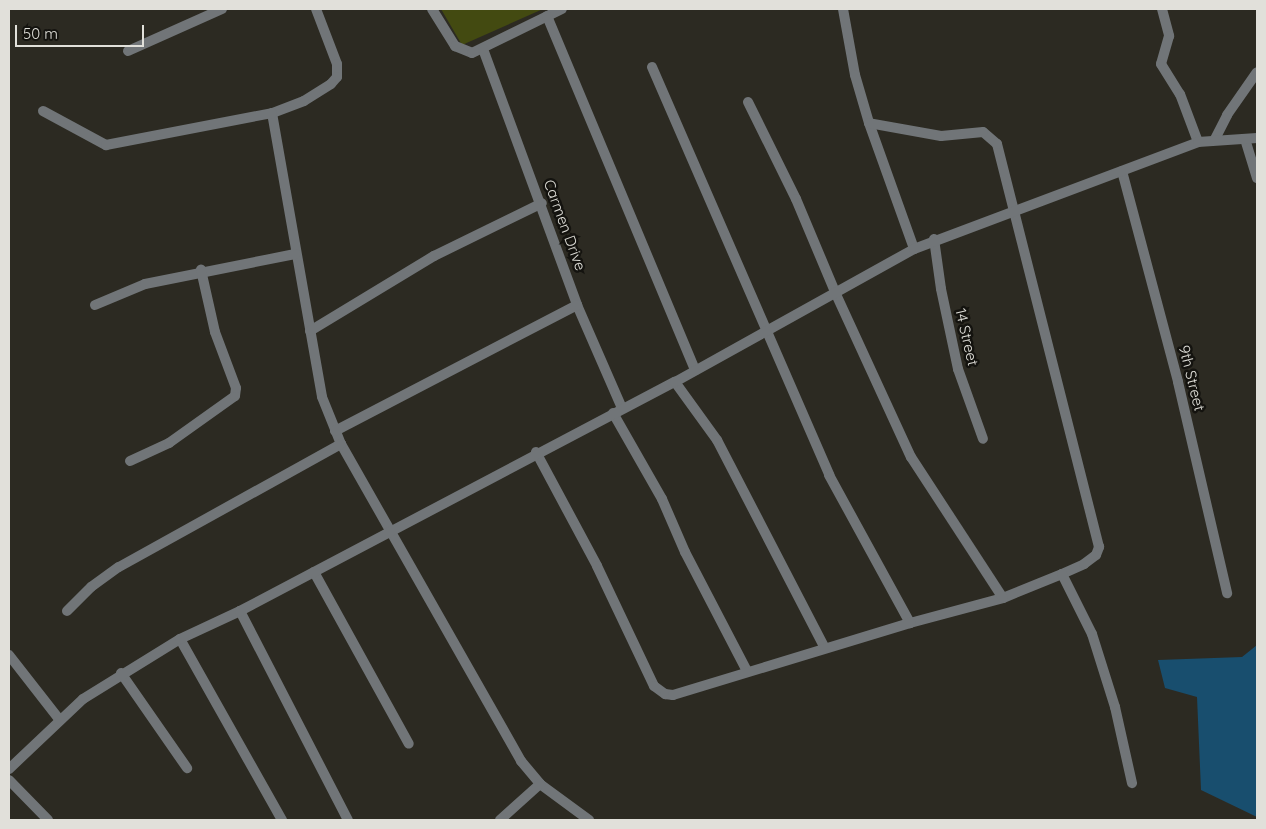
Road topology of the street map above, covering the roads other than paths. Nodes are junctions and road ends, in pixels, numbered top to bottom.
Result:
1 (222, 9) edge
2 (316, 9) edge
3 (432, 9) edge
4 (562, 9) edge
5 (842, 9) edge
6 (1162, 9) edge
7 (547, 16) junction
8 (483, 49) junction
9 (128, 52) dead end
10 (652, 67) dead end
11 (1257, 72) edge
12 (748, 102) dead end
13 (43, 111) dead end
14 (272, 113) junction
15 (869, 123) junction
16 (1245, 138) junction
17 (1257, 138) edge
18 (1215, 139) junction
19 (1198, 142) junction
20 (1122, 171) junction
21 (1257, 178) edge
22 (542, 203) junction
23 (1014, 210) junction
24 (934, 239) junction
25 (914, 248) junction
26 (295, 254) junction
27 (201, 270) junction
28 (834, 292) junction
29 (95, 305) dead end
30 (578, 305) junction
31 (766, 330) junction
32 (310, 331) junction
33 (695, 370) junction
34 (675, 382) junction
35 (617, 411) junction
36 (335, 431) junction
37 (984, 439) dead end
38 (341, 444) junction
39 (536, 452) junction
40 (130, 461) dead end
41 (392, 531) junction
42 (314, 572) junction
43 (1062, 574) junction
44 (1227, 593) dead end
45 (1003, 598) junction
46 (67, 611) dead end
47 (240, 611) junction
48 (910, 623) junction
49 (180, 639) junction
50 (826, 648) junction
51 (9, 655) edge
52 (748, 671) junction
53 (121, 673) junction
54 (59, 719) junction
55 (409, 744) dead end
56 (186, 768) dead end
57 (9, 769) edge
58 (9, 780) edge
59 (1132, 783) dead end
60 (540, 784) junction
61 (585, 819) edge
62 (48, 820) edge
63 (282, 820) edge
64 (348, 820) edge
65 (500, 820) edge

1 - 9 street
2 - 14 street
3 - 8 street
4 - 7 street
5 - 15 street
6 - 19 street
7 - 8 street
7 - 33 street
8 - 22 street, Carmen Drive
10 - 31 street
11 - 18 street
12 - 28 street
13 - 14 street
14 - 26 street
15 - 23 street
15 - 25 street
16 - 17 street
16 - 18 street
16 - 21 street
18 - 19 street
19 - 20 street
20 - 23 street
20 - 44 street, 9th Street
22 - 30 street, Carmen Drive
22 - 32 street
23 - 24 street
23 - 43 street
24 - 25 street
24 - 37 street, 14 Street
25 - 28 street
26 - 27 street
26 - 32 street
27 - 29 street
27 - 40 street
28 - 31 street
28 - 45 street
30 - 35 street, Carmen Drive
30 - 36 street
31 - 33 street
31 - 48 street
32 - 36 street
33 - 34 street
34 - 35 street
34 - 50 street
35 - 39 street
35 - 52 street, Carmen Drive
36 - 38 street
38 - 41 street
38 - 46 street
39 - 41 street
39 - 52 street
41 - 42 street
41 - 60 street
42 - 47 street
42 - 55 street
43 - 45 street
43 - 59 street
45 - 48 street
47 - 49 street
47 - 64 street
48 - 50 street
49 - 53 street
49 - 63 street
50 - 52 street
51 - 54 street
53 - 54 street
53 - 56 street
54 - 57 street
58 - 62 street
60 - 61 street
60 - 65 street

